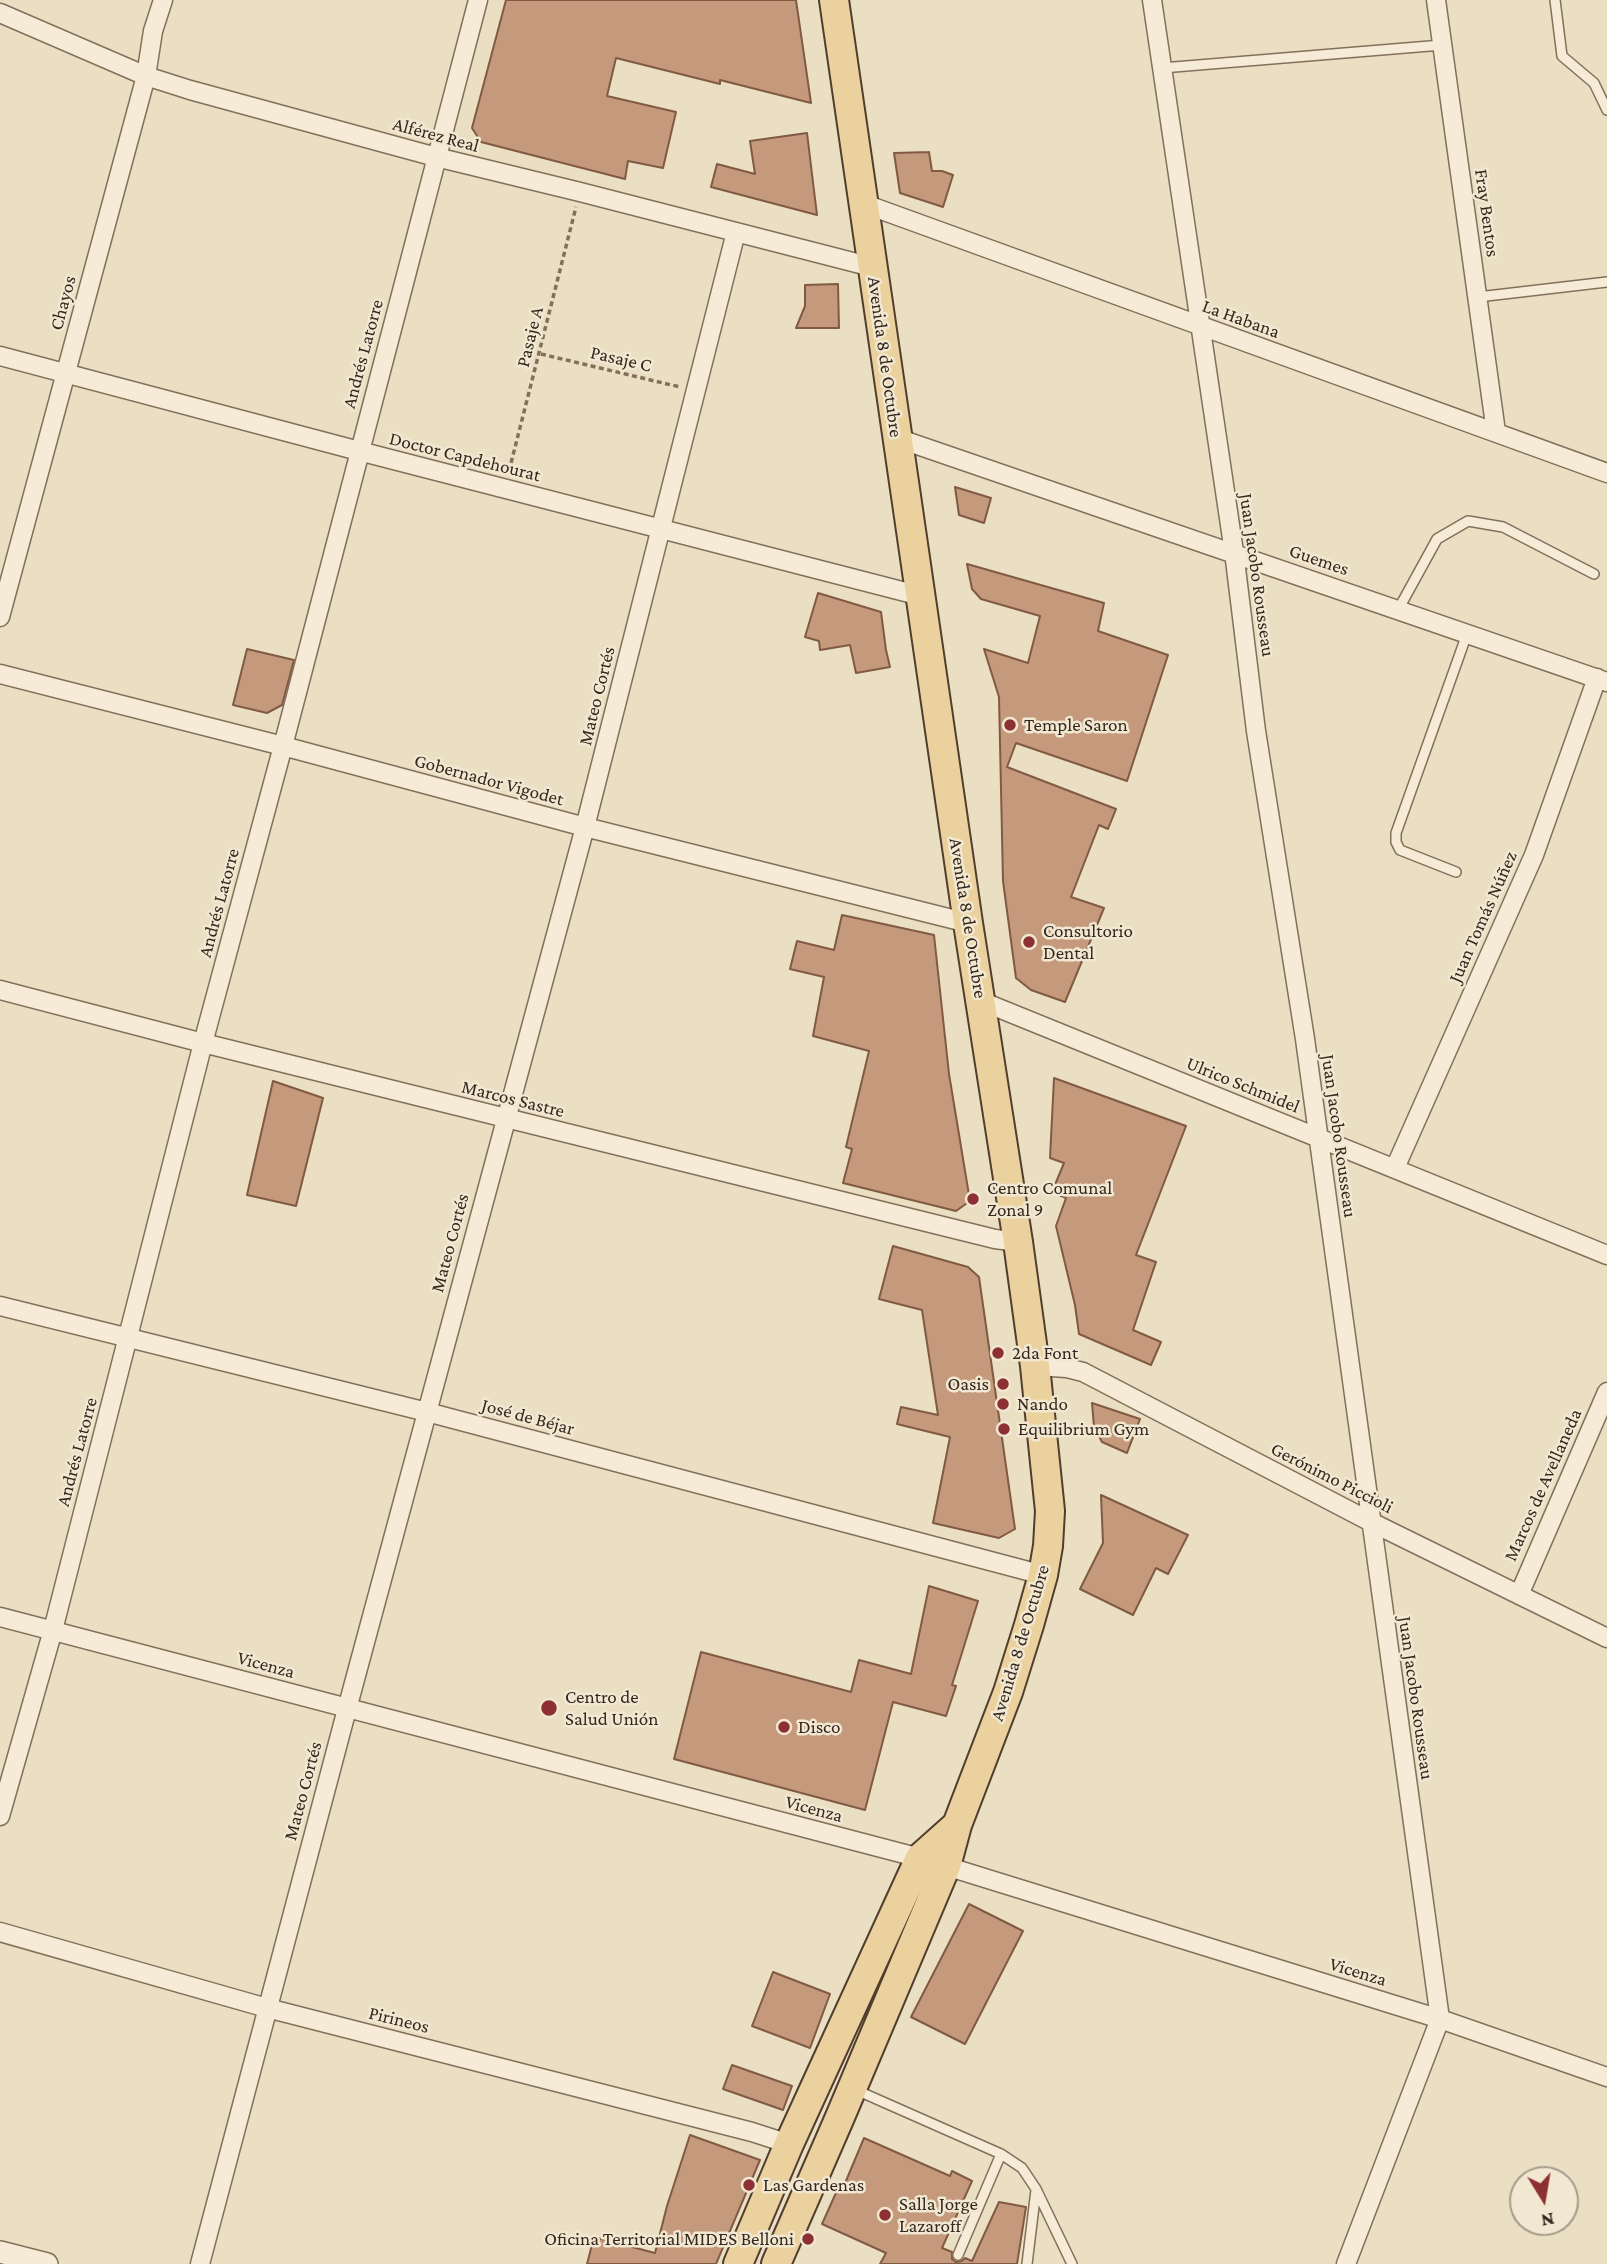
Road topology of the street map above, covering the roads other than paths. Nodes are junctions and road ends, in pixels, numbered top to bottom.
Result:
1 (163, 0) edge
2 (478, 0) edge
3 (834, 0) edge
4 (1152, 0) edge
5 (1436, 0) edge
6 (1555, 0) edge
7 (0, 13) edge
8 (1442, 46) junction
9 (1162, 68) junction
10 (146, 76) junction
11 (1607, 110) edge
12 (436, 157) junction
13 (862, 204) junction
14 (736, 232) junction
15 (872, 267) junction
16 (1607, 282) edge
17 (1478, 297) junction
18 (1199, 326) junction
19 (0, 356) edge
20 (66, 372) junction
21 (1496, 432) junction
22 (897, 438) junction
23 (359, 451) junction
24 (1607, 473) edge
25 (662, 529) junction
26 (1234, 552) junction
27 (1594, 575) dead end
28 (921, 596) junction
29 (1398, 610) junction
30 (0, 617) edge
31 (1467, 634) junction
32 (0, 674) edge
33 (1602, 680) edge
34 (283, 746) junction
35 (585, 827) junction
36 (1456, 872) dead end
37 (968, 923) junction
38 (0, 990) edge
39 (981, 1001) junction
40 (203, 1043) junction
41 (506, 1118) junction
42 (1318, 1138) junction
43 (1395, 1168) junction
44 (1018, 1242) junction
45 (1607, 1255) edge
46 (0, 1306) edge
47 (128, 1338) junction
48 (1035, 1366) junction
49 (1607, 1392) edge
50 (427, 1412) junction
51 (1371, 1522) junction
52 (1043, 1575) junction
53 (1519, 1595) junction
54 (0, 1617) edge
55 (52, 1630) junction
56 (1607, 1638) edge
57 (347, 1709) junction
58 (0, 1816) edge
59 (933, 1862) junction
60 (0, 1932) edge
61 (267, 2008) junction
62 (1440, 2019) junction
63 (1607, 2077) edge
64 (852, 2088) junction
65 (789, 2144) junction
66 (1001, 2154) junction
67 (1036, 2189) junction
68 (0, 2252) edge
69 (958, 2255) dead end
70 (47, 2264) edge
71 (200, 2264) edge
72 (738, 2264) edge
73 (776, 2264) edge
74 (1027, 2264) edge
75 (1072, 2264) edge
76 (1346, 2264) edge

1 - 10 street, Chayos
2 - 12 street, Andrés Latorre
3 - 13 main road, Avenida 8 de Octubre
4 - 9 street, Juan Jacobo Rousseau
5 - 8 street, Fray Bentos
6 - 11 lane
7 - 10 street, Alférez Real
8 - 9 lane
8 - 17 street, Fray Bentos
9 - 18 street, Juan Jacobo Rousseau
10 - 12 street, Alférez Real
10 - 20 street, Chayos
12 - 14 street, Alférez Real
12 - 23 street, Andrés Latorre
13 - 15 main road, Avenida 8 de Octubre
13 - 18 street, La Habana
14 - 15 street, Alférez Real
14 - 25 street, Mateo Cortés
15 - 22 main road, Avenida 8 de Octubre
16 - 17 lane
17 - 21 street, Fray Bentos
18 - 21 street, La Habana
18 - 26 street, Juan Jacobo Rousseau
19 - 20 street, Doctor Capdehourat
20 - 23 street, Doctor Capdehourat
20 - 30 street, Chayos
21 - 24 street, La Habana
22 - 26 street, Guemes
22 - 28 main road, Avenida 8 de Octubre
23 - 25 street, Doctor Capdehourat
23 - 34 street, Andrés Latorre
25 - 28 street, Doctor Capdehourat
25 - 35 street, Mateo Cortés
26 - 29 street, Guemes
26 - 42 street, Juan Jacobo Rousseau
27 - 29 lane
28 - 37 main road, Avenida 8 de Octubre
29 - 31 street, Guemes
31 - 33 street, Guemes
31 - 36 lane
32 - 34 street, Gobernador Vigodet
33 - 43 street, Juan Tomás Núñez
34 - 35 street, Gobernador Vigodet
34 - 40 street, Andrés Latorre
35 - 37 street, Gobernador Vigodet
35 - 41 street, Mateo Cortés
37 - 39 main road, Avenida 8 de Octubre
38 - 40 street, Marcos Sastre
39 - 42 street, Ulrico Schmidel
39 - 44 main road, Avenida 8 de Octubre
40 - 41 street, Marcos Sastre
40 - 47 street, Andrés Latorre
41 - 44 street, Marcos Sastre
41 - 50 street, Mateo Cortés
42 - 43 street, Ulrico Schmidel
42 - 51 street, Juan Jacobo Rousseau
43 - 45 street, Ulrico Schmidel
44 - 48 main road, Avenida 8 de Octubre
46 - 47 street, José de Béjar
47 - 50 street, José de Béjar
47 - 55 street, Andrés Latorre
48 - 51 street, Gerónimo Piccioli
48 - 52 main road, Avenida 8 de Octubre
49 - 53 street, Marcos de Avellaneda
50 - 52 street, José de Béjar
50 - 57 street, Mateo Cortés
51 - 53 street, Gerónimo Piccioli
51 - 62 street, Juan Jacobo Rousseau
52 - 59 main road, Avenida 8 de Octubre
53 - 56 street, Gerónimo Piccioli
54 - 55 street, Vicenza
55 - 57 street, Vicenza
55 - 58 street, Andrés Latorre
57 - 59 street, Vicenza
57 - 61 street, Mateo Cortés
59 - 62 street, Vicenza
59 - 64 main road, Avenida 8 de Octubre
59 - 65 main road, Avenida 8 de Octubre
60 - 61 street, Pirineos
61 - 65 street, Pirineos
61 - 71 street, Mateo Cortés
62 - 63 street, Vicenza
62 - 76 street, Juan Jacobo Rousseau
64 - 66 lane
64 - 73 main road, Avenida 8 de Octubre
65 - 72 main road, Avenida 8 de Octubre
66 - 67 lane
66 - 69 lane
67 - 74 lane
67 - 75 lane
68 - 70 street

